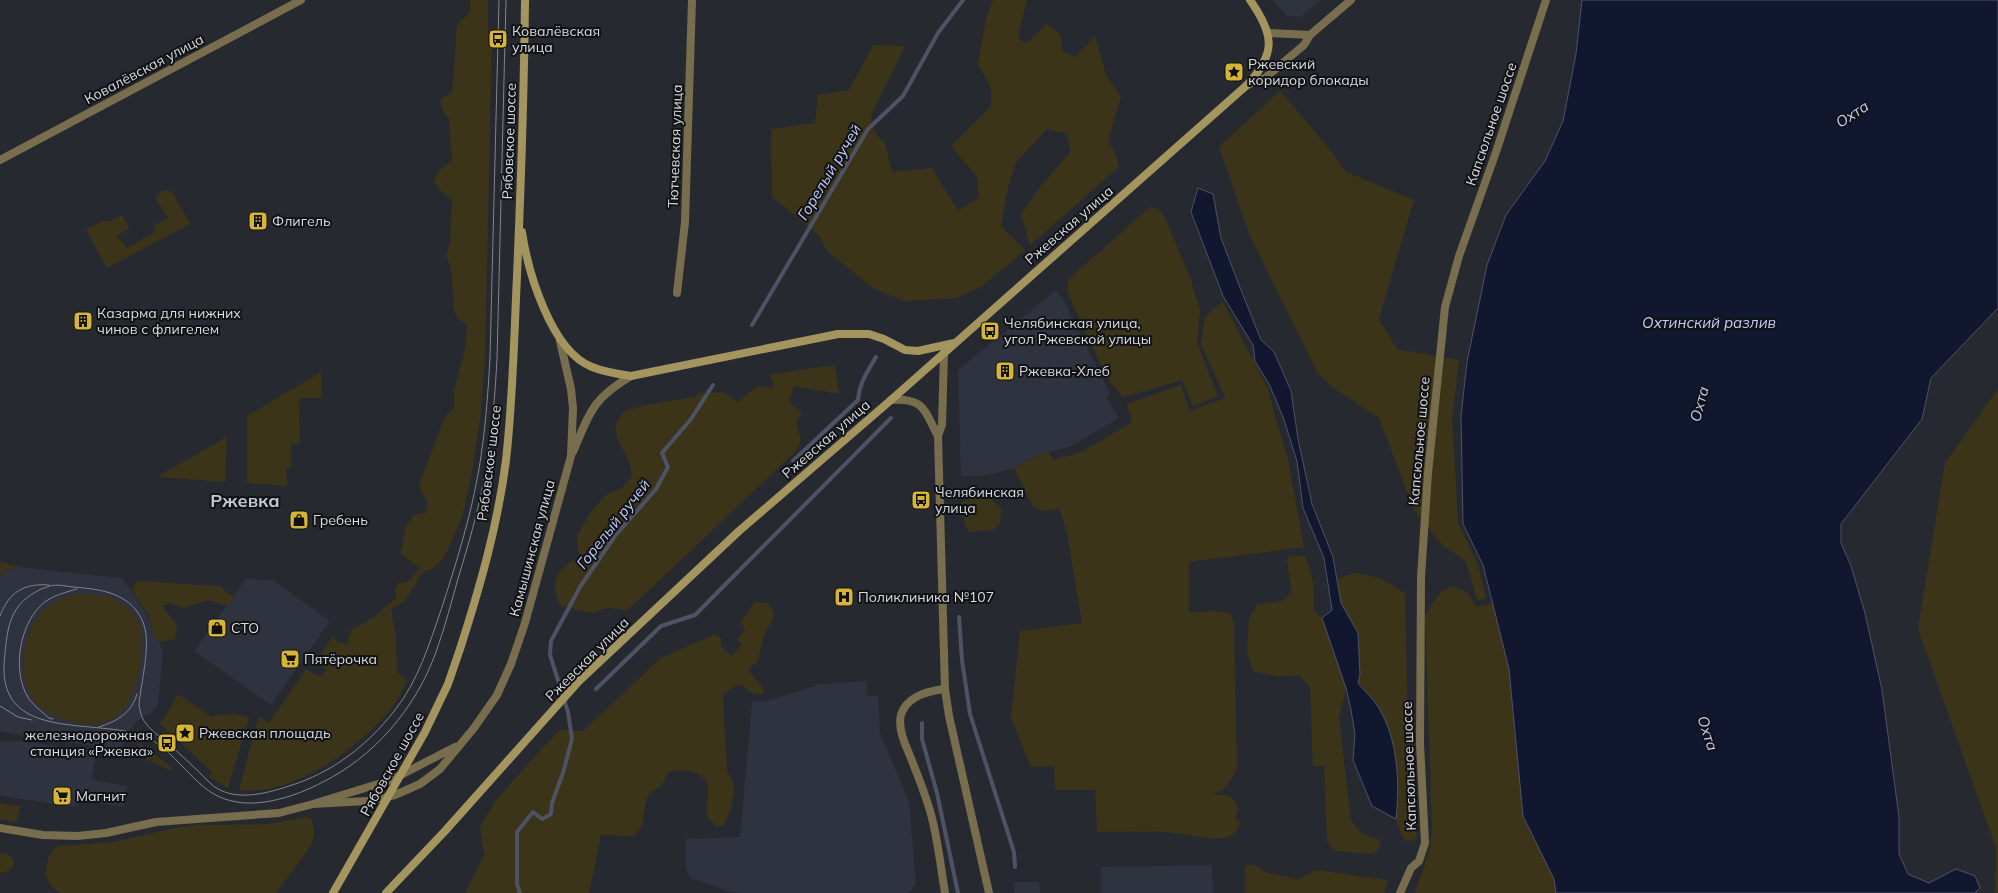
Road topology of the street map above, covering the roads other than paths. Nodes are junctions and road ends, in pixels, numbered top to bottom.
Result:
1 (301, 0) edge
2 (525, 0) edge
3 (692, 0) edge
4 (1250, 0) edge
5 (1351, 0) edge
6 (1546, 0) edge
7 (1268, 33) junction
8 (1310, 35) junction
9 (1247, 85) junction
10 (0, 160) edge
11 (519, 216) junction
12 (677, 293) dead end
13 (560, 341) junction
14 (955, 342) junction
15 (944, 353) junction
16 (631, 376) junction
17 (891, 400) junction
18 (938, 436) junction
19 (571, 456) junction
20 (945, 689) junction
21 (457, 746) junction
22 (313, 804) junction
23 (0, 828) edge
24 (333, 893) edge
25 (386, 893) edge
26 (945, 893) edge
27 (989, 893) edge
28 (1400, 893) edge

1 - 10 street, Ковалёвская улица
2 - 11 main road, Рябовское шоссе
3 - 12 street, Тютчевская улица
4 - 7 main road
5 - 8 street, Ржевская улица
6 - 28 street, Капсюльное шоссе
7 - 8 street
7 - 9 main road
8 - 9 street, Ржевская улица
9 - 14 main road, Ржевская улица
11 - 13 main road
11 - 24 main road, Рябовское шоссе, bridge
13 - 16 main road
13 - 19 street, Камышинская улица
14 - 15 main road, Ржевская улица
14 - 16 main road
15 - 17 main road, Ржевская улица
15 - 18 street
16 - 19 street
17 - 18 street
17 - 25 main road, Ржевская улица
18 - 20 street
19 - 21 street, Камышинская улица
20 - 26 street
20 - 27 street
21 - 22 street, Камышинская улица
21 - 22 street, Камышинская улица
22 - 23 street

